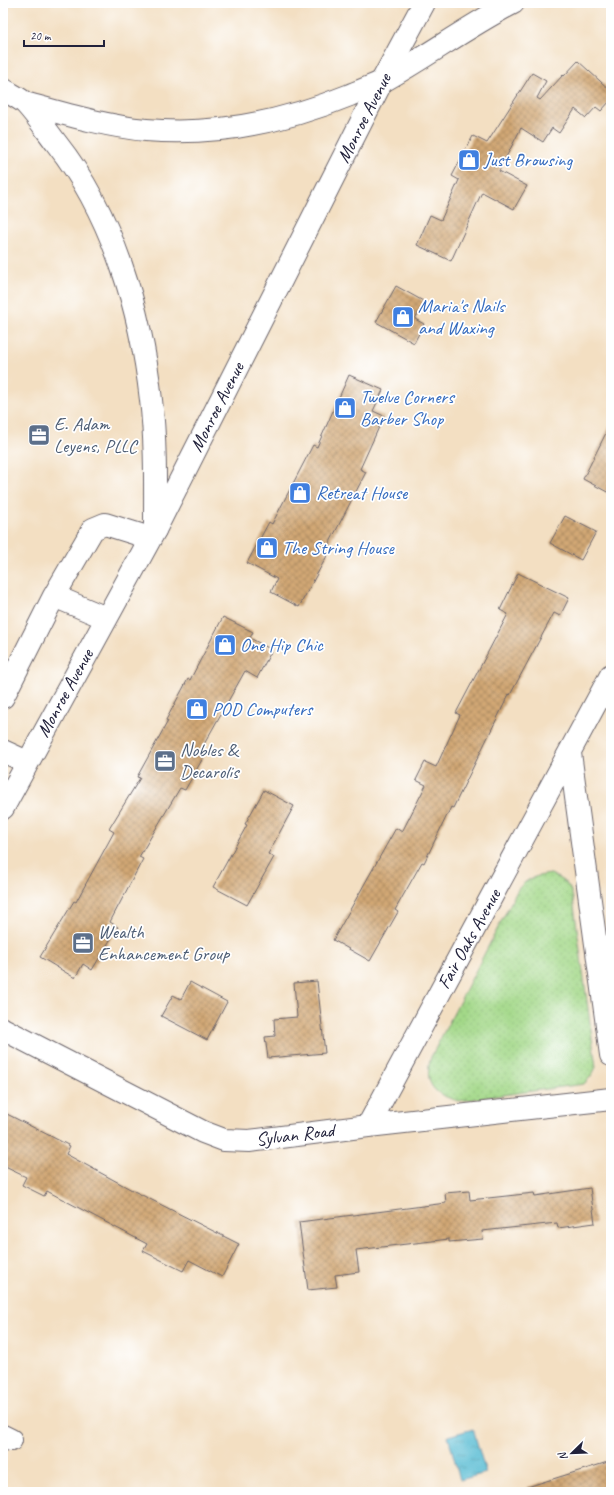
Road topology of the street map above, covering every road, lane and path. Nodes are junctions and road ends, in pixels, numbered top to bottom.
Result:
1 (424, 3) edge
2 (513, 3) edge
3 (382, 81) junction
4 (3, 89) edge
5 (25, 103) junction
6 (152, 534) junction
7 (54, 596) junction
8 (106, 618) junction
9 (611, 675) edge
10 (3, 697) edge
11 (3, 751) edge
12 (570, 752) junction
13 (27, 762) junction
14 (3, 808) edge
15 (3, 1029) edge
16 (611, 1055) edge
17 (611, 1099) edge
18 (368, 1126) junction

1 - 3 street, Monroe Avenue
2 - 3 street
3 - 5 street
3 - 6 street, Monroe Avenue
4 - 5 street
5 - 6 street
6 - 7 street
6 - 8 street, Monroe Avenue
7 - 8 street
7 - 10 street
8 - 13 street, Monroe Avenue
9 - 12 street, Fair Oaks Avenue
11 - 13 street
12 - 16 street
12 - 18 street, Fair Oaks Avenue
13 - 14 street, Monroe Avenue
15 - 18 street, Sylvan Road
17 - 18 street, Sylvan Road

